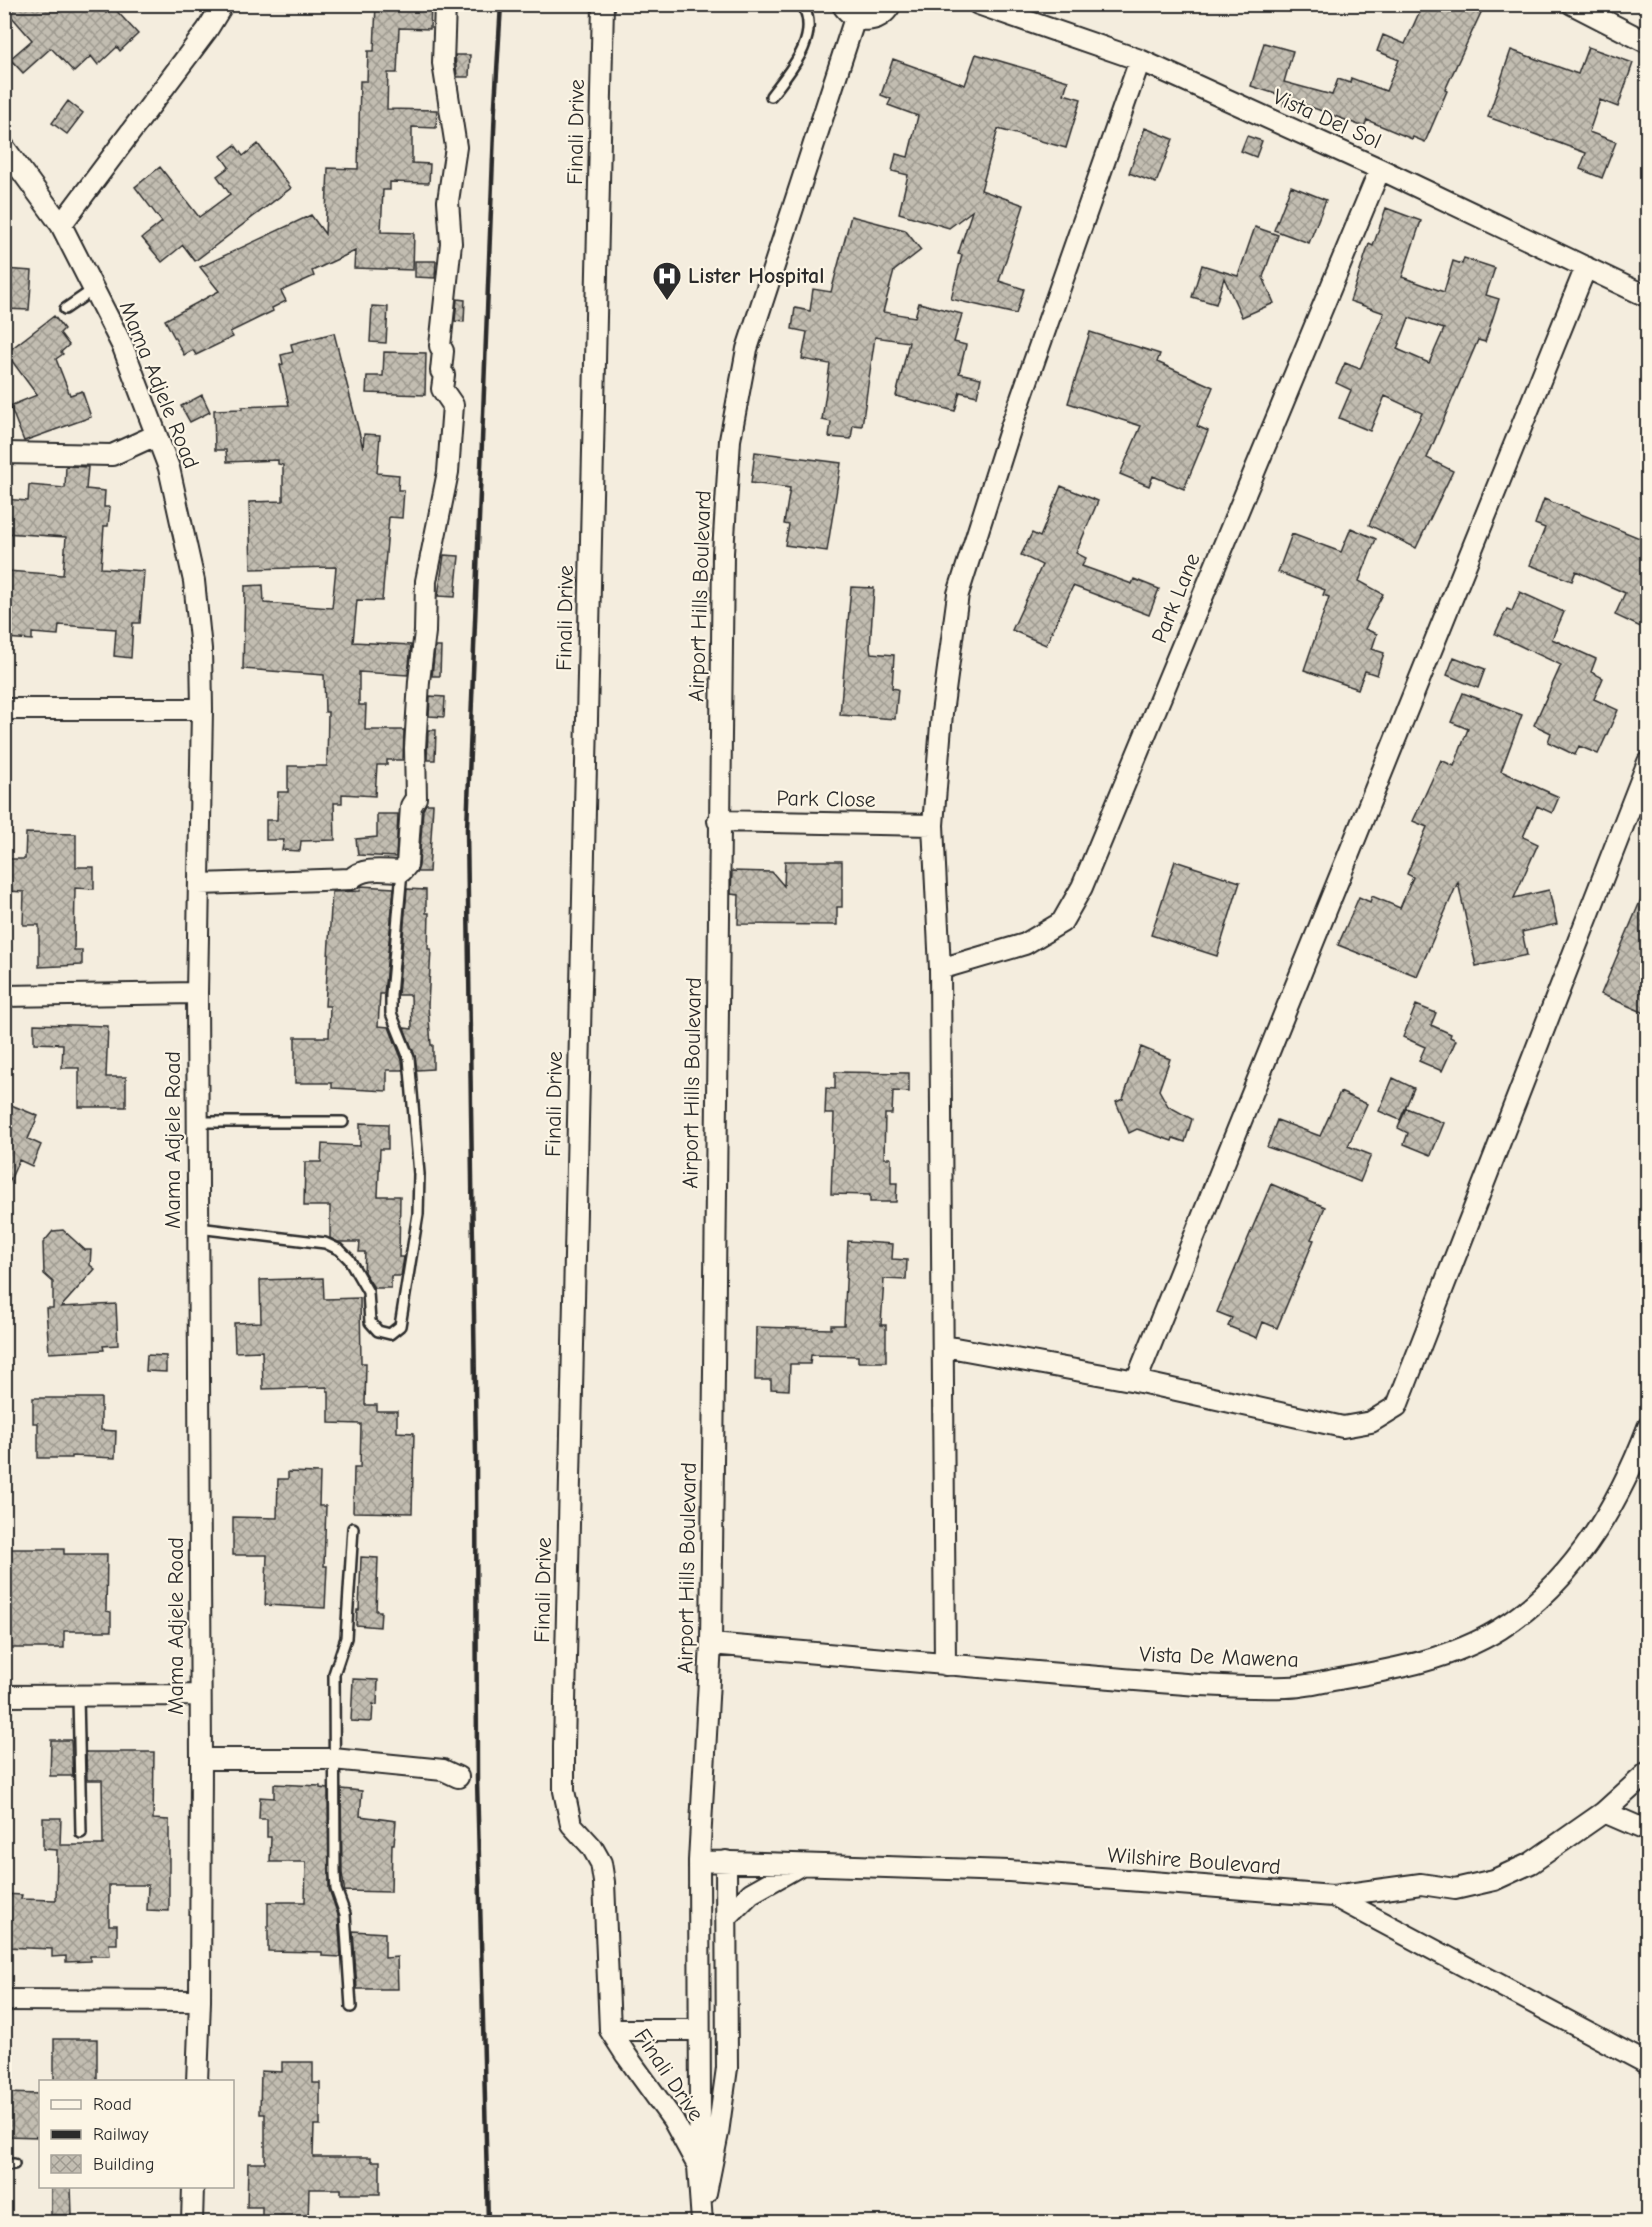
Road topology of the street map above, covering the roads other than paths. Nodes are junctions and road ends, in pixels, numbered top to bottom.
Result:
1 (224, 4) edge
2 (445, 4) edge
3 (603, 4) edge
4 (802, 4) edge
5 (891, 4) edge
6 (978, 4) edge
7 (1572, 4) edge
8 (849, 11) edge
9 (1647, 43) edge
10 (1140, 60) junction
11 (771, 96) dead end
12 (4, 147) edge
13 (1380, 169) junction
14 (62, 225) junction
15 (1586, 267) junction
16 (94, 289) junction
17 (1647, 297) edge
18 (65, 309) dead end
19 (156, 435) junction
20 (4, 453) edge
21 (4, 709) edge
22 (202, 709) junction
23 (1647, 762) edge
24 (718, 821) junction
25 (933, 825) junction
26 (402, 871) junction
27 (199, 884) junction
28 (940, 969) junction
29 (197, 993) junction
30 (4, 996) edge
31 (198, 1122) junction
32 (343, 1122) dead end
33 (197, 1228) junction
34 (944, 1346) junction
35 (1136, 1381) junction
36 (1647, 1427) edge
37 (353, 1528) dead end
38 (711, 1644) junction
39 (945, 1665) junction
40 (78, 1695) junction
41 (200, 1695) junction
42 (4, 1696) edge
43 (333, 1758) junction
44 (201, 1760) junction
45 (1647, 1772) edge
46 (458, 1777) dead end
47 (1604, 1812) junction
48 (1647, 1831) edge
49 (81, 1833) dead end
50 (699, 1861) junction
51 (726, 1861) junction
52 (802, 1865) junction
53 (1333, 1896) junction
54 (726, 1918) junction
55 (4, 2000) edge
56 (200, 2001) junction
57 (351, 2007) dead end
58 (610, 2030) junction
59 (699, 2030) junction
60 (1647, 2064) edge
61 (197, 2080) edge
62 (698, 2166) junction
63 (193, 2188) edge
64 (702, 2219) edge
65 (192, 2223) edge

1 - 14 street
2 - 26 street
3 - 58 street, Finali Drive
4 - 11 lane
5 - 8 street
6 - 10 street, Vista Del Sol
7 - 9 street
8 - 24 street, Airport Hills Boulevard
10 - 13 street, Vista Del Sol
10 - 25 street
12 - 14 street, Mama Adjele Road
13 - 15 street, Vista Del Sol
13 - 28 street, Park Lane
14 - 16 street, Mama Adjele Road
15 - 17 street, Vista Del Sol
15 - 35 street
16 - 18 lane
16 - 19 street, Mama Adjele Road
19 - 20 street
19 - 22 street, Mama Adjele Road
21 - 22 street
22 - 27 street, Mama Adjele Road
23 - 35 street
24 - 25 street, Park Close
24 - 38 street, Airport Hills Boulevard
25 - 28 street
26 - 27 street
26 - 33 lane
27 - 29 street, Mama Adjele Road
28 - 34 street
29 - 30 street
29 - 31 street, Mama Adjele Road
31 - 32 lane
31 - 33 street, Mama Adjele Road
33 - 41 street, Mama Adjele Road
34 - 35 street
34 - 39 street
36 - 39 street, Vista De Mawena
37 - 43 lane
38 - 39 street, Vista De Mawena
38 - 50 street, Airport Hills Boulevard
40 - 41 street
40 - 42 street
40 - 49 lane
41 - 44 street, Mama Adjele Road
43 - 44 street
43 - 46 street
43 - 57 lane
44 - 56 street, Mama Adjele Road
45 - 47 street, Wilshire Boulevard
47 - 48 street
47 - 53 street, Wilshire Boulevard
50 - 51 street, Wilshire Boulevard
50 - 59 street, Airport Hills Boulevard
51 - 52 street, Wilshire Boulevard
51 - 54 street
52 - 53 street, Wilshire Boulevard
52 - 54 street
53 - 60 street
54 - 64 street
55 - 56 street
56 - 61 street, Mama Adjele Road
58 - 59 street
58 - 62 street, Finali Drive
59 - 62 street, Airport Hills Boulevard
62 - 64 street, Airport Hills Boulevard
63 - 65 street

